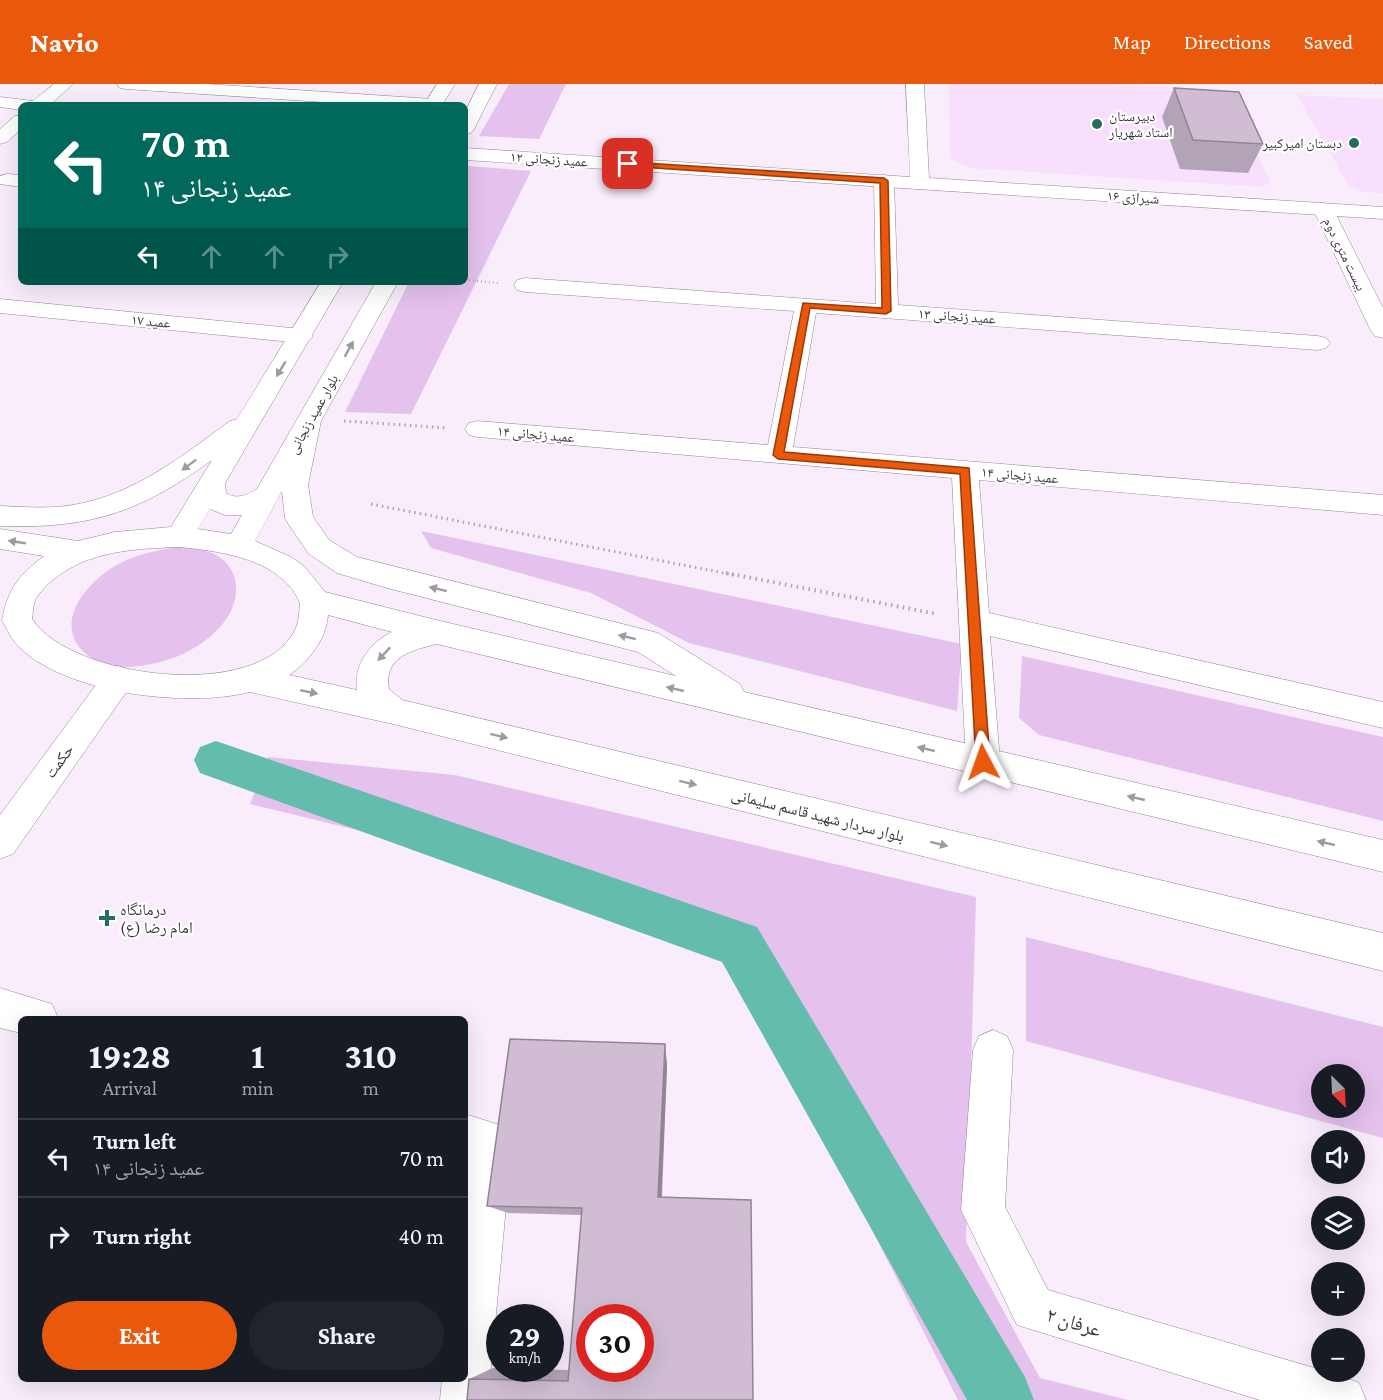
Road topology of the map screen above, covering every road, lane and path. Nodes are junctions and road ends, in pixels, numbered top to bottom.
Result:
1 (64, 84) edge
2 (126, 84) edge
3 (446, 84) edge
4 (488, 84) edge
5 (915, 84) edge
6 (1375, 84) edge
7 (1383, 84) edge
8 (0, 102) edge
9 (43, 102) edge
10 (402, 102) edge
11 (434, 102) edge
12 (18, 104) edge
13 (18, 123) edge
14 (468, 123) edge
15 (0, 138) edge
16 (468, 154) edge
17 (884, 181) junction
18 (920, 183) junction
19 (1323, 209) junction
20 (1383, 213) edge
21 (330, 285) edge
22 (385, 285) edge
23 (525, 285) dead end
24 (806, 305) junction
25 (0, 306) edge
26 (886, 311) junction
27 (1383, 331) edge
28 (301, 336) junction
29 (1318, 343) dead end
30 (253, 416) junction
31 (309, 419) junction
32 (478, 429) joint
33 (778, 455) junction
34 (965, 470) junction
35 (212, 484) junction
36 (269, 494) junction
37 (371, 504) dead end
38 (1383, 506) edge
39 (0, 516) edge
40 (179, 537) junction
41 (0, 539) edge
42 (238, 546) junction
43 (76, 551) junction
44 (314, 600) junction
45 (9, 617) edge
46 (974, 621) junction
47 (436, 633) junction
48 (118, 679) junction
49 (252, 680) junction
50 (750, 707) junction
51 (393, 711) junction
52 (1383, 715) edge
53 (983, 762) junction
54 (0, 843) edge
55 (1383, 856) edge
56 (1383, 952) edge
57 (0, 1008) edge
58 (30, 1016) edge
59 (993, 1050) dead end
60 (478, 1139) edge
61 (468, 1325) edge
62 (465, 1382) edge
63 (464, 1400) edge
64 (1342, 1400) edge

1 - 9 street
2 - 10 street
3 - 11 street
4 - 14 street
5 - 18 street
6 - 7 path
8 - 12 street
13 - 15 street
16 - 17 street, عمید زنجانی ۱۲
17 - 18 street, شیرازی ۱۶
17 - 26 street
18 - 19 street, شیرازی ۱۶
19 - 20 street, شیرازی ۱۶
19 - 27 street, بیست متری دوم
21 - 28 street
31 -> 22 street, بلوار عمید زنجانی
23 - 24 street, عمید زنجانی ۱۳
24 - 26 street, عمید زنجانی ۱۳
24 - 33 street
25 - 28 street, عمید ۱۷
26 - 29 street, عمید زنجانی ۱۳
28 -> 30 street
30 - 35 street
30 -> 39 street
31 - 32 path
31 - 36 street, بلوار عمید زنجانی
50 -> 31 street
32 - 33 street, عمید زنجانی ۱۴
33 - 34 street, عمید زنجانی ۱۴
34 - 38 street, عمید زنجانی ۱۴
34 - 46 street
35 - 36 street
35 - 40 street
36 - 42 street, بلوار عمید زنجانی
37 - 46 path
40 - 42 street
40 - 43 street
43 -> 41 street
42 - 44 street
43 - 45 street
44 - 47 street
44 - 49 street
45 - 48 street
46 - 52 street
46 - 53 street
50 -> 47 street
47 -> 51 street
48 - 49 street
48 - 54 street, حکمت
49 -> 51 street, بلوار سردار شهید قاسم سلیمانی
53 -> 50 street
51 -> 56 street, بلوار سردار شهید قاسم سلیمانی
55 -> 53 street
57 - 58 street
59 - 64 street, عرفان ۲
60 - 61 street
62 - 63 street

